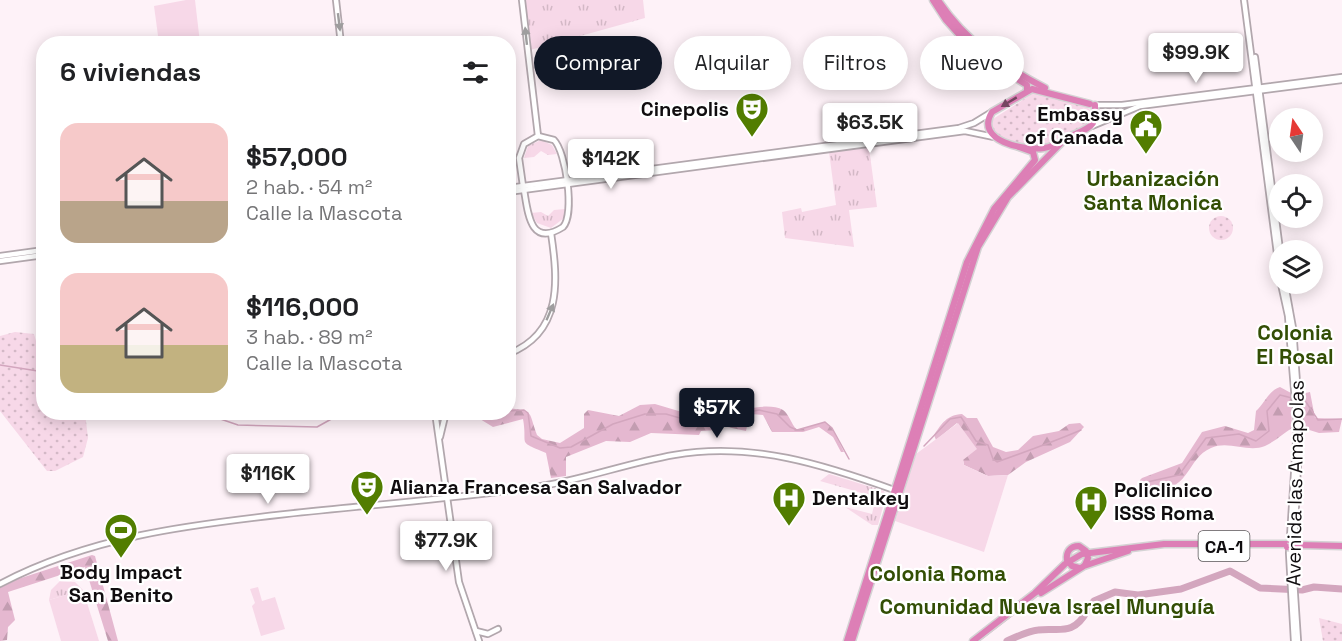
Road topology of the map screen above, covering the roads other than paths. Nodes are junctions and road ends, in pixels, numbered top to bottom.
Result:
1 (336, 0) edge
2 (522, 0) edge
3 (933, 0) edge
4 (938, 0) edge
5 (1246, 0) edge
6 (340, 36) edge
7 (1342, 79) edge
8 (1258, 89) junction
9 (1026, 92) junction
10 (1062, 97) junction
11 (1092, 104) junction
12 (992, 112) junction
13 (1090, 127) junction
14 (538, 136) junction
15 (994, 137) junction
16 (1063, 141) junction
17 (1019, 147) junction
18 (1040, 162) junction
19 (1047, 165) dead end
20 (566, 183) junction
21 (523, 188) junction
22 (516, 189) edge
23 (551, 233) junction
24 (1276, 240) edge
25 (1279, 240) edge
26 (36, 251) edge
27 (0, 256) edge
28 (36, 256) edge
29 (0, 261) edge
30 (1285, 294) edge
31 (516, 349) edge
32 (436, 420) edge
33 (443, 420) edge
34 (439, 443) junction
35 (897, 491) junction
36 (447, 497) junction
37 (1287, 546) junction
38 (1342, 548) edge
39 (1087, 553) junction
40 (1068, 562) junction
41 (1082, 567) junction
42 (0, 584) edge
43 (474, 629) junction
44 (498, 629) dead end
45 (478, 640) edge
46 (847, 641) edge
47 (852, 641) edge
48 (973, 641) edge
49 (978, 641) edge
50 (1296, 641) edge

1 -> 6 main road
14 -> 2 main road
3 - 9 highway
4 - 10 highway
5 - 8 main road
7 - 8 main road
8 - 11 main road
8 - 13 main road
8 - 24 main road
8 - 25 main road
9 - 10 highway
9 -> 12 highway
10 - 11 highway
11 - 13 highway
12 - 15 highway
12 - 20 main road
13 - 16 highway
14 - 20 main road
14 - 21 main road
15 - 17 highway
15 - 20 main road
16 - 17 highway
16 - 18 highway
17 - 35 highway
18 - 19 highway
18 - 35 highway
20 - 21 main road
20 - 23 main road
21 - 22 main road
21 - 23 main road
31 -> 23 main road
26 - 27 main road
28 - 29 main road
30 - 50 main road, Avenida las Amapolas
32 - 34 main road
33 - 34 main road
34 - 36 main road
35 - 36 main road
35 - 46 highway
35 - 47 highway
36 - 42 main road
36 - 43 main road
37 - 38 highway, CA-1, bridge
37 - 39 highway, CA-1
37 - 41 highway, CA-1
39 - 40 highway, CA-1
39 - 40 highway, CA-1
39 - 41 highway
40 - 41 highway
40 - 48 highway, CA-1
41 - 49 highway, CA-1
43 - 44 main road
43 - 45 main road

